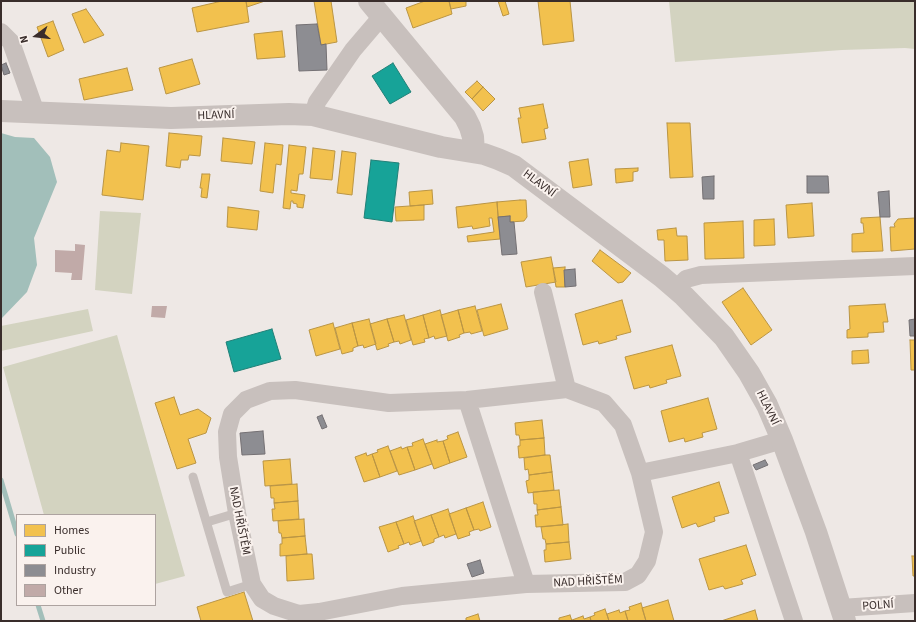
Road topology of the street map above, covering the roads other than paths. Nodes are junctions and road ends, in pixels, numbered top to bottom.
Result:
1 (376, 9) edge
2 (1, 32) edge
3 (1, 111) edge
4 (36, 113) junction
5 (313, 115) junction
6 (474, 152) junction
7 (915, 266) edge
8 (676, 289) junction
9 (543, 292) dead end
10 (567, 389) junction
11 (467, 400) junction
12 (782, 440) junction
13 (738, 453) junction
14 (640, 473) junction
15 (193, 477) dead end
16 (237, 513) junction
17 (207, 522) junction
18 (252, 584) junction
19 (526, 584) junction
20 (915, 603) edge
21 (843, 615) edge
22 (320, 617) edge
23 (794, 621) edge

1 - 5 street
1 - 6 street
2 - 4 street
3 - 4 street, HLAVNÍ
4 - 5 street, HLAVNÍ
5 - 6 street, HLAVNÍ
6 - 8 street, HLAVNÍ
7 - 8 street
8 - 12 street, HLAVNÍ
9 - 10 street
10 - 11 street, NAD HŘIŠTĚM
10 - 14 street, NAD HŘIŠTĚM
11 - 16 street, NAD HŘIŠTĚM
11 - 19 street
12 - 13 street
12 - 21 street, HLAVNÍ
13 - 14 street
13 - 23 street
14 - 19 street, NAD HŘIŠTĚM
15 - 17 lane
16 - 17 lane
16 - 18 street, NAD HŘIŠTĚM
17 - 18 lane
18 - 22 street, NAD HŘIŠTĚM
19 - 22 street, NAD HŘIŠTĚM
20 - 21 street, POLNÍ

